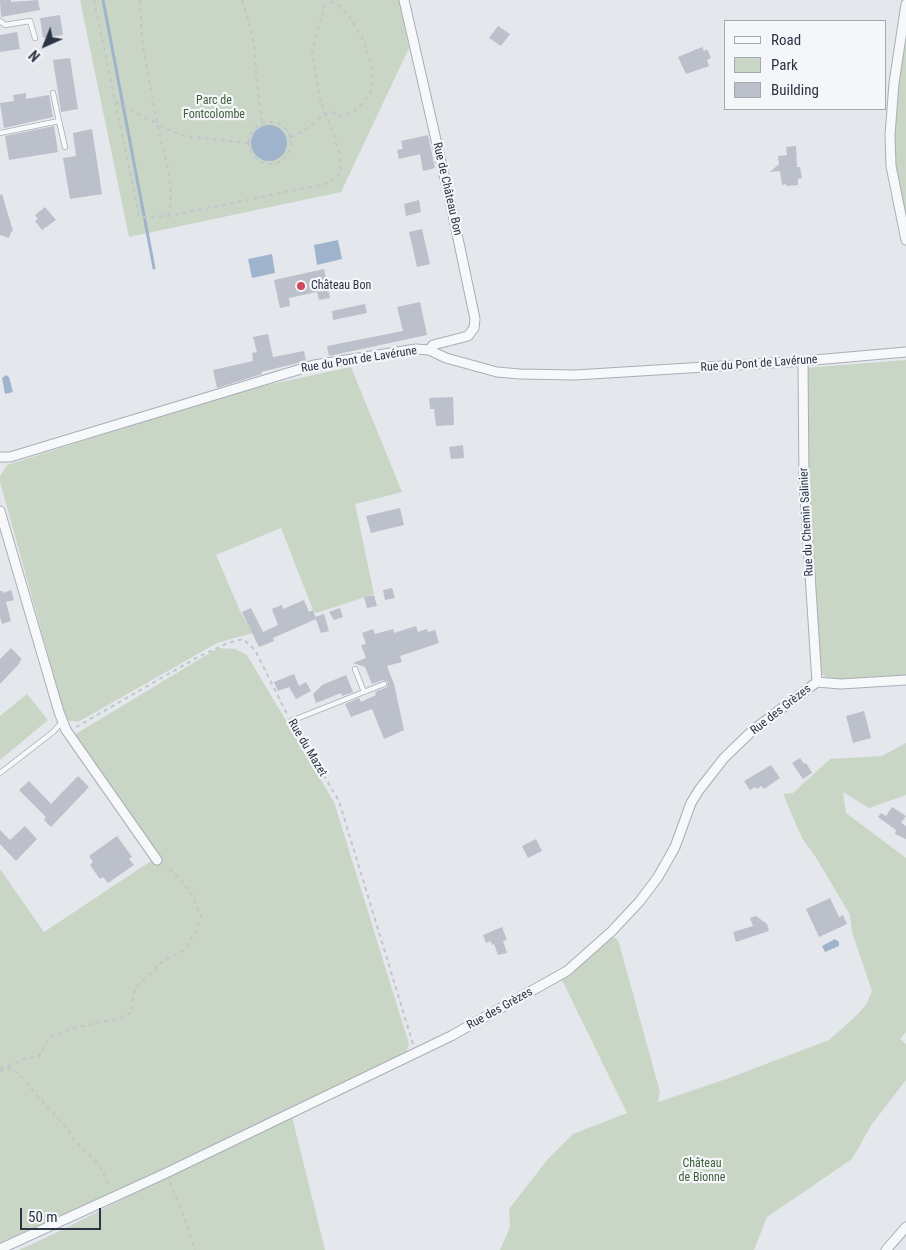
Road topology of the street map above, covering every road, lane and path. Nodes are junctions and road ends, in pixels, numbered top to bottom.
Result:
1 (94, 0) edge
2 (140, 0) edge
3 (242, 0) edge
4 (326, 0) edge
5 (404, 0) edge
6 (906, 4) edge
7 (0, 21) edge
8 (35, 38) dead end
9 (53, 93) dead end
10 (115, 102) junction
11 (325, 114) junction
12 (59, 121) junction
13 (262, 123) junction
14 (157, 124) junction
15 (0, 133) edge
16 (291, 138) junction
17 (248, 143) junction
18 (65, 147) dead end
19 (169, 216) junction
20 (906, 240) edge
21 (429, 350) junction
22 (906, 352) edge
23 (803, 361) junction
24 (0, 458) edge
25 (0, 511) edge
26 (3, 529) edge
27 (355, 669) dead end
28 (906, 680) edge
29 (817, 682) junction
30 (384, 684) dead end
31 (364, 692) junction
32 (291, 721) junction
33 (65, 725) junction
34 (0, 773) edge
35 (157, 860) joint
36 (416, 1054) junction
37 (0, 1070) edge
38 (164, 1174) junction
39 (115, 1196) junction
40 (906, 1227) edge
41 (0, 1249) edge
42 (195, 1250) edge
43 (886, 1250) edge

1 - 10 path
2 - 14 path
3 - 13 path
4 - 11 path
4 - 11 path
5 - 21 street, Rue de Château Bon
6 - 20 street
7 - 8 lane
9 - 12 lane
10 - 14 path
10 - 19 path
11 - 16 path
11 - 19 path
12 - 15 lane
12 - 18 lane
13 - 16 path
13 - 17 path
14 - 17 path
14 - 19 path
16 - 17 path
21 - 23 street, Rue du Pont de Lavérune
21 - 24 street, Rue du Pont de Lavérune
22 - 23 street, Rue du Pont de Lavérune
23 - 29 street, Rue du Chemin Salinier
25 - 26 street
26 - 33 street
27 - 31 lane
28 - 29 street, Rue des Grèzes
29 - 36 street, Rue des Grèzes
30 - 31 lane
31 - 32 lane
32 - 33 path, Rue du Mazet
32 - 36 path, Rue du Mazet
33 - 34 lane
33 - 35 street
35 - 37 path
36 - 38 street, Rue des Grèzes
37 - 39 path
38 - 39 street, Rue des Grèzes
38 - 42 path
39 - 41 street, Rue des Grèzes
40 - 43 street

